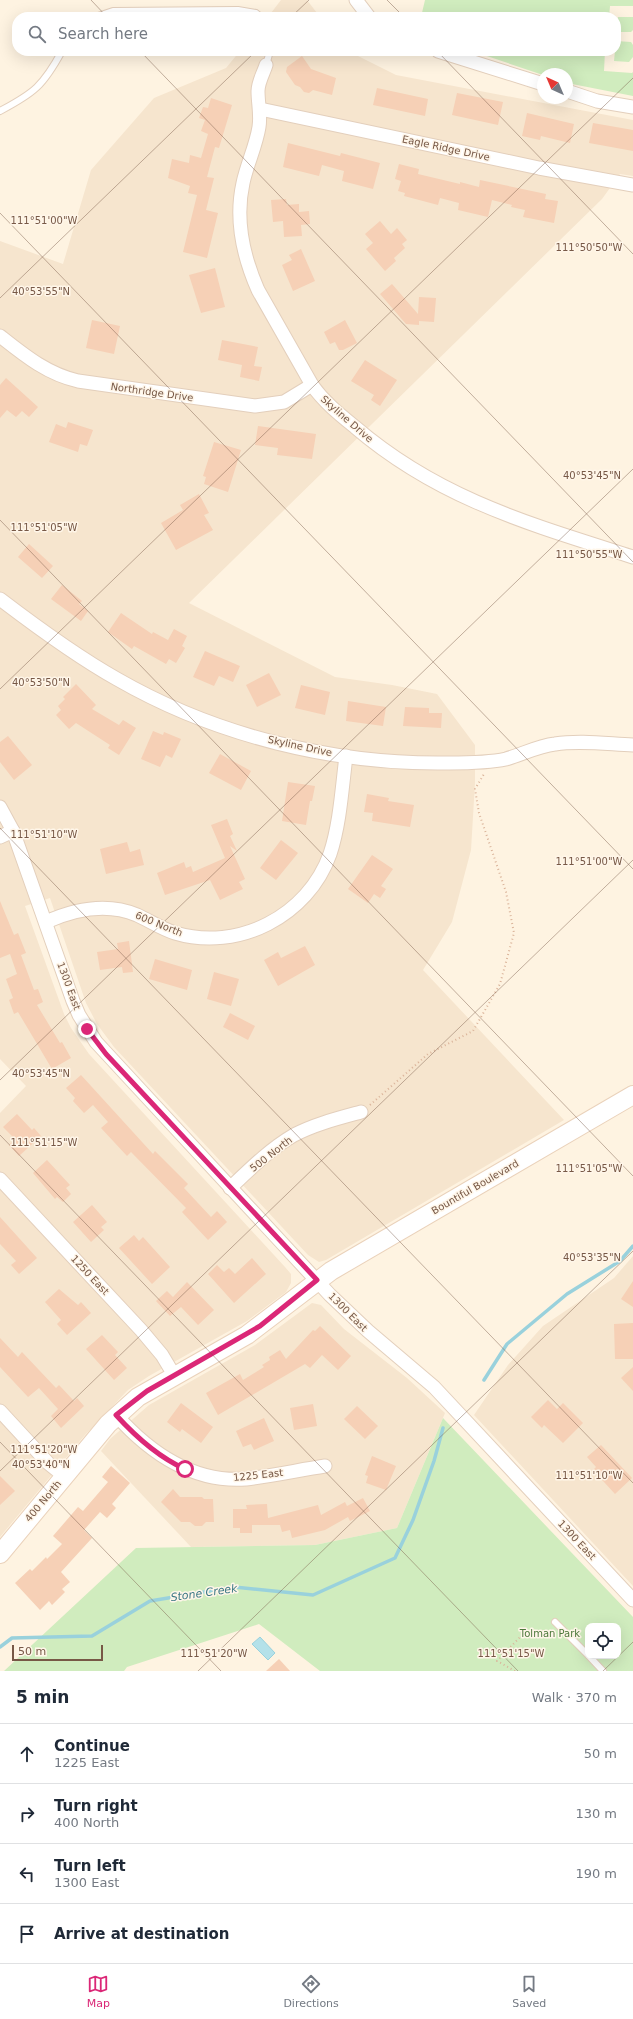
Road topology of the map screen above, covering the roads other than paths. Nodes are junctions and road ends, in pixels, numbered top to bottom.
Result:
1 (356, 0) edge
2 (113, 12) edge
3 (250, 12) edge
4 (365, 12) edge
5 (59, 56) edge
6 (269, 56) edge
7 (454, 56) edge
8 (266, 65) joint
9 (537, 82) edge
10 (573, 94) edge
11 (633, 107) edge
12 (260, 109) junction
13 (0, 111) edge
14 (633, 185) edge
15 (0, 336) edge
16 (312, 385) junction
17 (633, 557) edge
18 (0, 599) edge
19 (633, 745) edge
20 (346, 756) junction
21 (0, 807) edge
22 (13, 831) junction
23 (0, 837) edge
24 (46, 922) junction
25 (633, 1095) edge
26 (362, 1112) road end
27 (0, 1179) edge
28 (230, 1188) junction
29 (317, 1280) junction
30 (174, 1375) junction
31 (0, 1411) edge
32 (116, 1415) junction
33 (325, 1466) dead end
34 (64, 1476) junction
35 (0, 1554) edge
36 (633, 1600) edge
37 (556, 1622) dead end
38 (585, 1653) edge
39 (591, 1659) edge
40 (603, 1671) edge

1 - 4 street
2 - 3 lane
5 - 13 lane
6 - 8 lane
7 - 9 street
8 - 12 street, Skyline Drive
10 - 11 street
12 - 14 street, Eagle Ridge Drive
12 - 16 street, Skyline Drive
15 - 16 street, Northridge Drive
16 - 17 street, Skyline Drive
18 - 20 street, Skyline Drive
19 - 20 street, Skyline Drive
20 - 24 street, 600 North
21 - 22 street
22 - 23 street
22 - 24 street, 1300 East
24 - 28 street, 1300 East
25 - 29 main road, Bountiful Boulevard
26 - 28 street, 500 North
27 - 30 street, 1250 East
28 - 29 street, 1300 East
29 - 30 main road, 400 North
29 - 36 street, 1300 East
30 - 32 main road, 400 North
31 - 34 street
32 - 33 street, 1225 East
32 - 34 main road, 400 North
34 - 35 main road, 400 North
37 - 38 lane
39 - 40 lane

